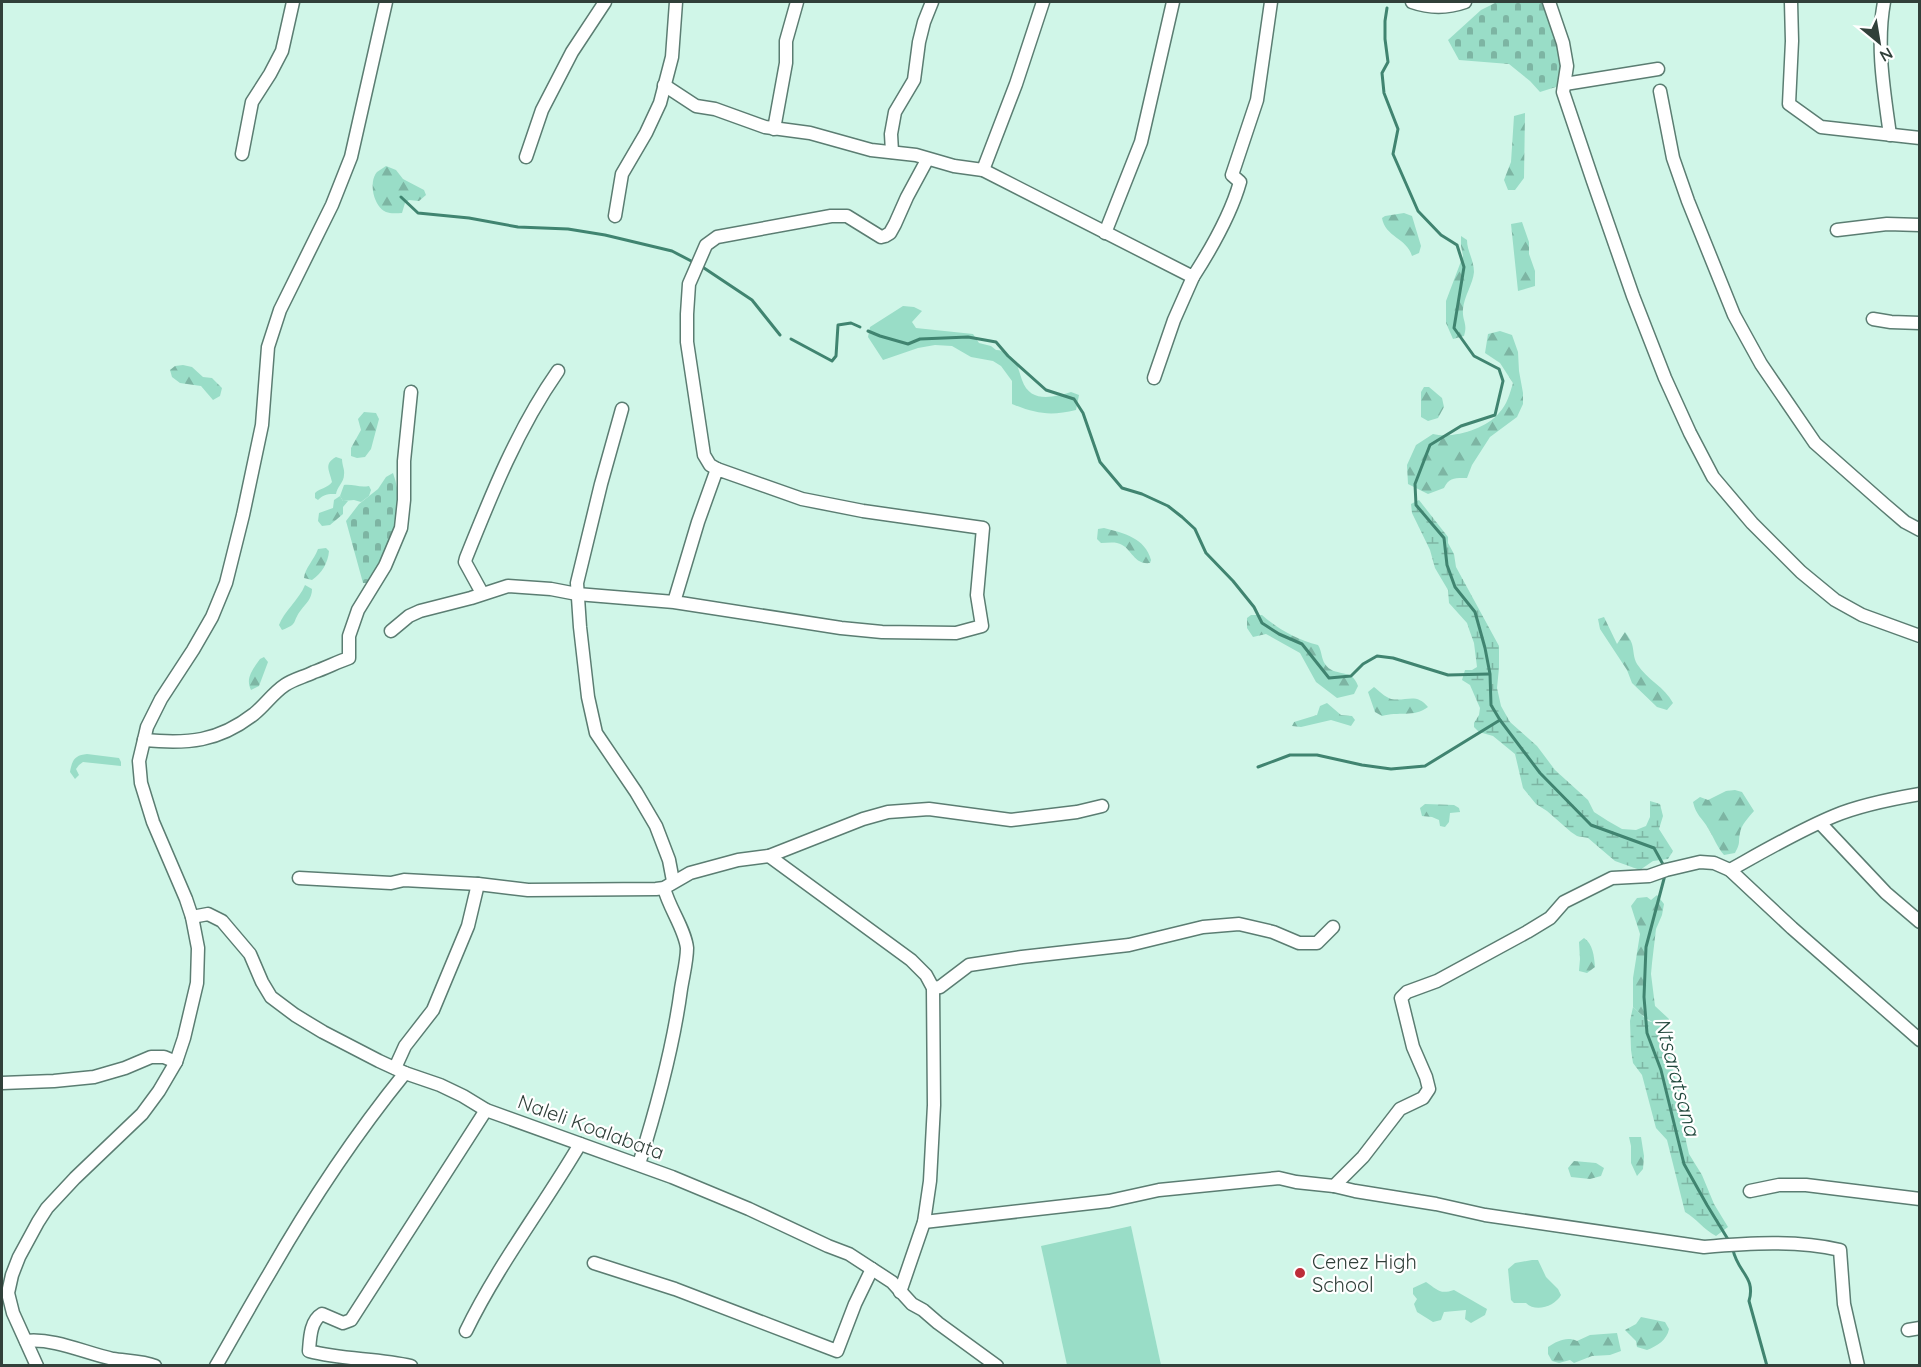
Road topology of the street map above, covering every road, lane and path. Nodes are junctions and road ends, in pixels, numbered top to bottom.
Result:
1 (293, 2) edge
2 (387, 2) edge
3 (605, 2) edge
4 (676, 2) edge
5 (797, 2) edge
6 (932, 2) edge
7 (1043, 2) edge
8 (1173, 2) edge
9 (1271, 2) edge
10 (1412, 2) edge
11 (1465, 2) edge
12 (1549, 2) edge
13 (1791, 2) edge
14 (1884, 2) edge
15 (1658, 69) dead end
16 (1565, 84) junction
17 (664, 85) junction
18 (1660, 91) dead end
19 (774, 129) junction
20 (1890, 135) junction
21 (1920, 138) edge
22 (892, 152) junction
23 (242, 154) dead end
24 (526, 157) dead end
25 (927, 160) junction
26 (983, 170) junction
27 (615, 216) dead end
28 (1920, 225) edge
29 (1837, 230) dead end
30 (1105, 233) junction
31 (1193, 277) junction
32 (1873, 319) dead end
33 (1920, 323) edge
34 (558, 370) dead end
35 (1154, 378) dead end
36 (411, 392) dead end
37 (622, 408) dead end
38 (717, 469) junction
39 (1920, 531) edge
40 (482, 593) junction
41 (577, 594) junction
42 (674, 602) junction
43 (391, 631) dead end
44 (1920, 636) edge
45 (144, 740) junction
46 (1920, 794) edge
47 (1102, 806) dead end
48 (1821, 824) junction
49 (769, 856) junction
50 (1730, 870) junction
51 (299, 878) dead end
52 (478, 884) junction
53 (668, 885) junction
54 (192, 917) junction
55 (1920, 922) edge
56 (1333, 927) dead end
57 (933, 988) junction
58 (1920, 1040) edge
59 (176, 1062) junction
60 (400, 1070) junction
61 (2, 1083) edge
62 (486, 1110) junction
63 (580, 1144) junction
64 (639, 1164) junction
65 (1334, 1186) junction
66 (1750, 1191) dead end
67 (1920, 1199) edge
68 (924, 1222) junction
69 (594, 1263) dead end
70 (872, 1269) junction
71 (900, 1292) junction
72 (466, 1331) dead end
73 (26, 1341) junction
74 (37, 1365) edge
75 (155, 1365) edge
76 (216, 1365) edge
77 (411, 1365) edge
78 (997, 1365) edge
79 (1858, 1365) edge

1 - 23 street
2 - 45 street
3 - 24 street
4 - 17 street
5 - 19 street
6 - 22 street
7 - 26 street
8 - 30 street
9 - 31 street
10 - 11 street
12 - 16 street
13 - 20 street
14 - 20 street
15 - 16 street
16 - 44 street
17 - 19 street
17 - 27 street
18 - 39 street
19 - 22 street
20 - 21 street
22 - 25 street
25 - 26 street
25 - 38 street
26 - 30 street
28 - 29 street
30 - 31 street
31 - 35 street
32 - 33 street
34 - 40 street
36 - 45 street
37 - 41 street
38 - 42 street
38 - 42 street
40 - 41 street
40 - 43 street
41 - 42 street
41 - 53 street
45 - 54 street
46 - 48 street
47 - 49 street
48 - 50 street
48 - 55 street
49 - 53 street
49 - 57 street
50 - 58 street
50 - 65 street
51 - 52 street
52 - 53 street
52 - 60 street
53 - 64 street
54 - 59 street
54 - 60 street, Naleli Koalabata
56 - 57 street
57 - 68 street
59 - 61 street
59 - 73 street
60 - 62 street, Naleli Koalabata
60 - 76 street
62 - 63 street, Naleli Koalabata
62 - 77 street
63 - 64 street, Naleli Koalabata
63 - 72 street
64 - 70 street, Naleli Koalabata
65 - 68 street
65 - 79 street
66 - 67 street
68 - 71 street
69 - 70 street
70 - 71 street, Naleli Koalabata
71 - 78 street, Naleli Koalabata
73 - 74 street
73 - 75 street

